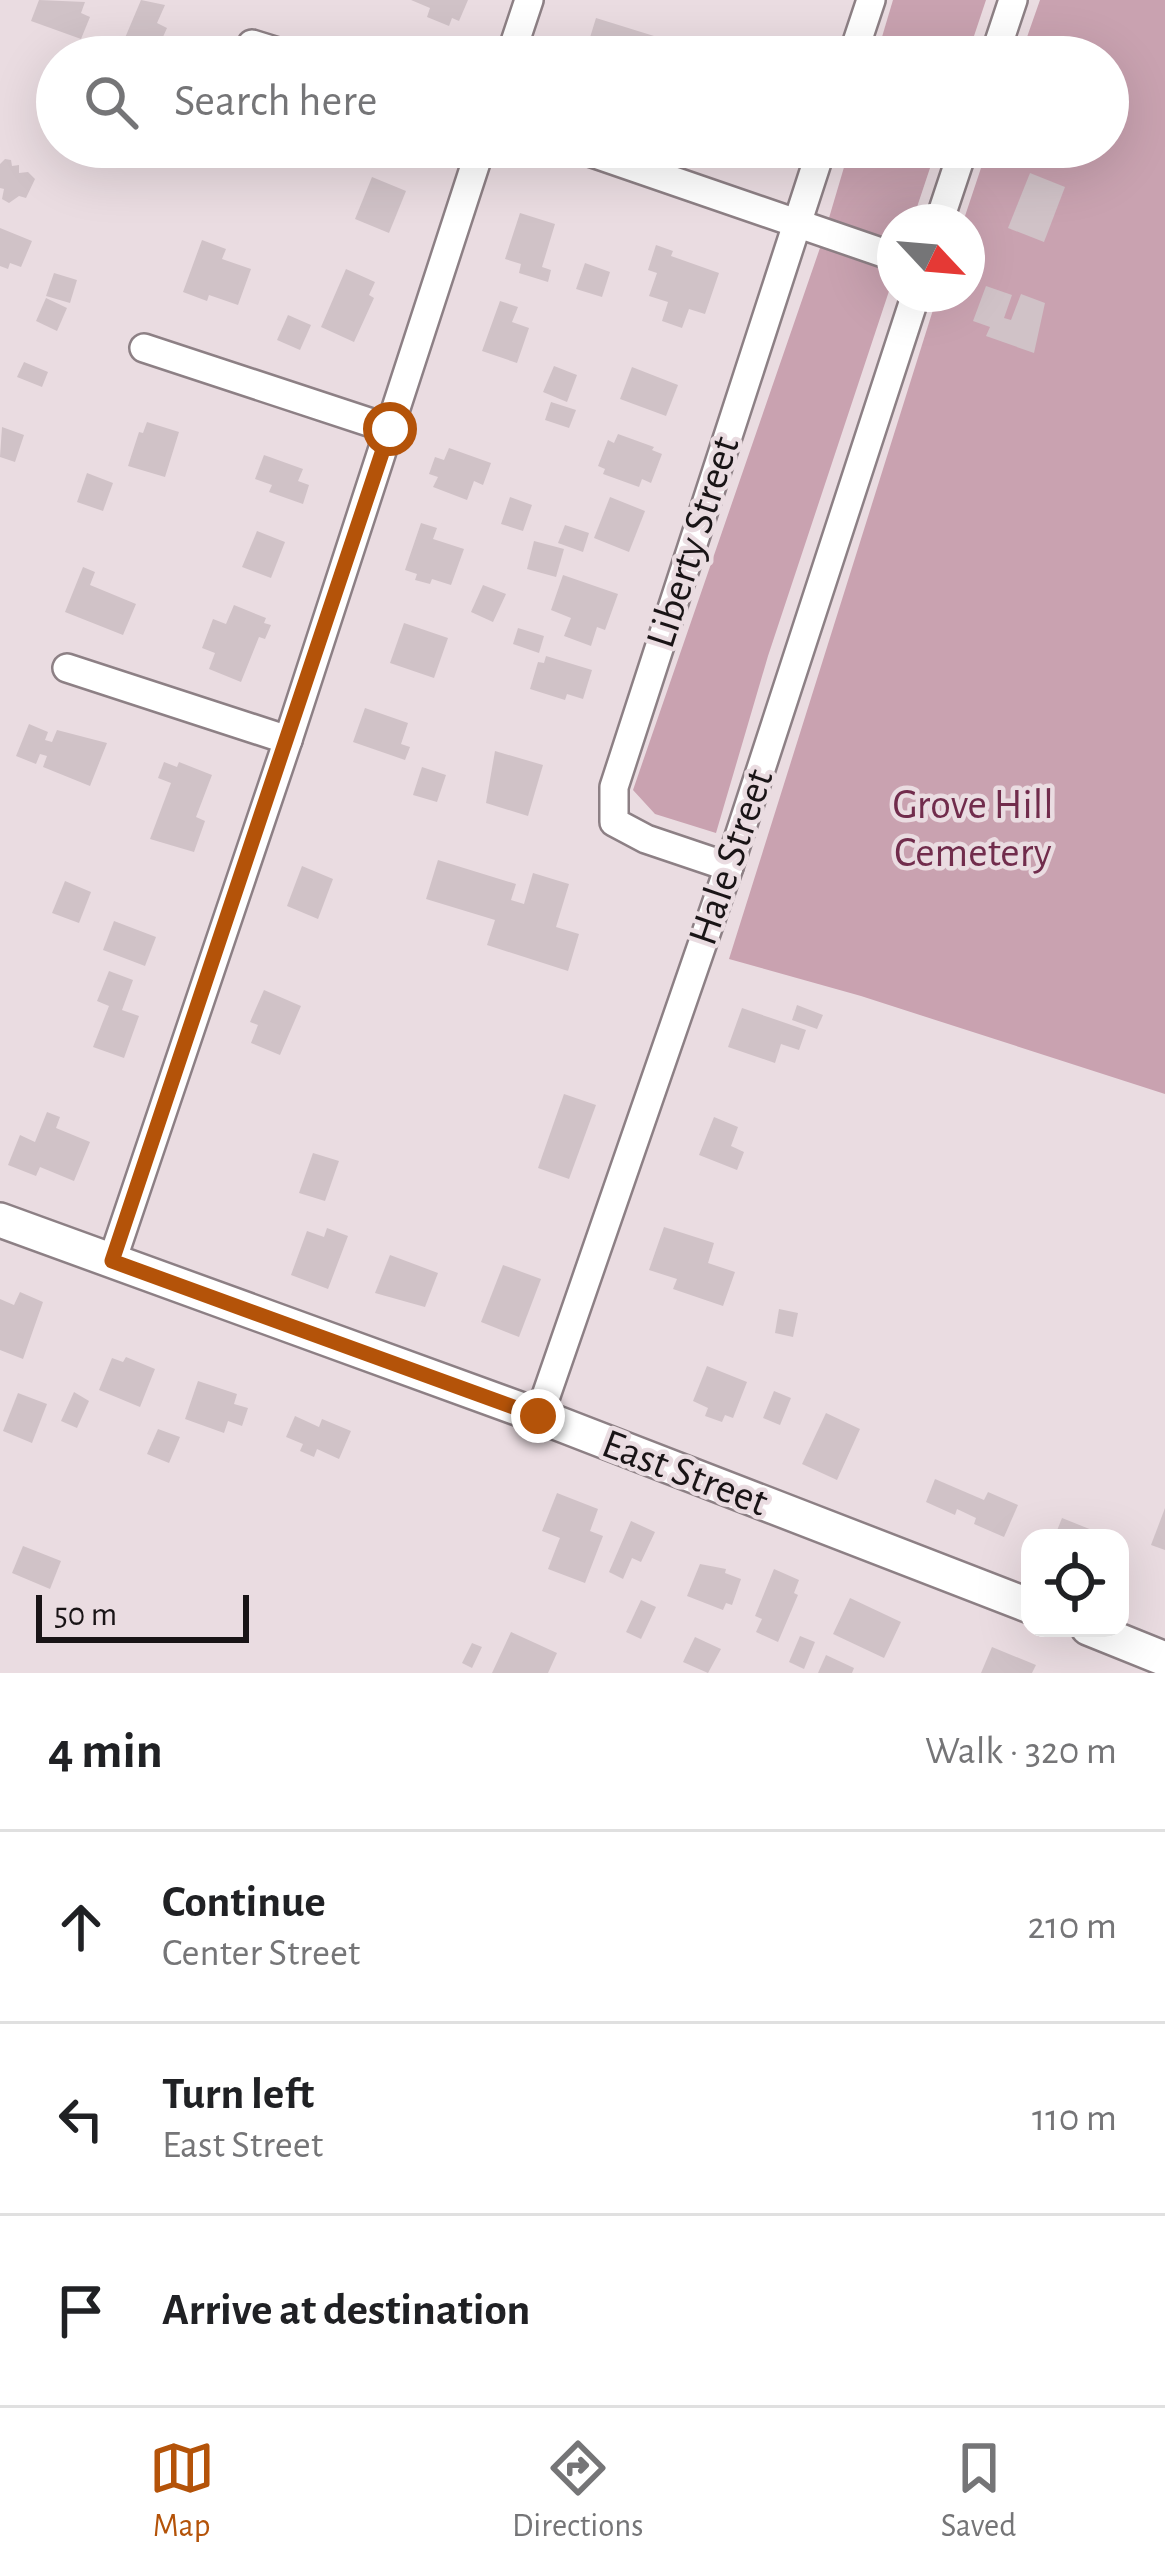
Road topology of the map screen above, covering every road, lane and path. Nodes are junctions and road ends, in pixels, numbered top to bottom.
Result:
1 (529, 0) edge
2 (871, 0) edge
3 (1013, 0) edge
4 (517, 36) edge
5 (859, 36) edge
6 (1001, 36) edge
7 (474, 168) edge
8 (637, 168) edge
9 (815, 168) edge
10 (957, 168) edge
11 (945, 204) edge
12 (796, 222) junction
13 (877, 251) edge
14 (910, 312) edge
15 (144, 348) dead end
16 (390, 429) junction
17 (67, 668) dead end
18 (288, 740) junction
19 (729, 867) junction
20 (0, 1220) edge
21 (112, 1261) junction
22 (538, 1416) junction
23 (1021, 1603) edge
24 (1110, 1637) edge
25 (1165, 1660) edge

1 - 4 street
2 - 5 street
3 - 6 street
7 - 16 street
8 - 12 street
9 - 12 street, Liberty Street
10 - 11 street
12 - 13 street
12 - 19 street, Liberty Street
14 - 19 street, Hale Street
15 - 16 street
16 - 18 street
17 - 18 street
18 - 21 street
19 - 22 street, Hale Street
20 - 21 street, East Street
21 - 22 street, East Street
22 - 23 street, East Street
24 - 25 street

